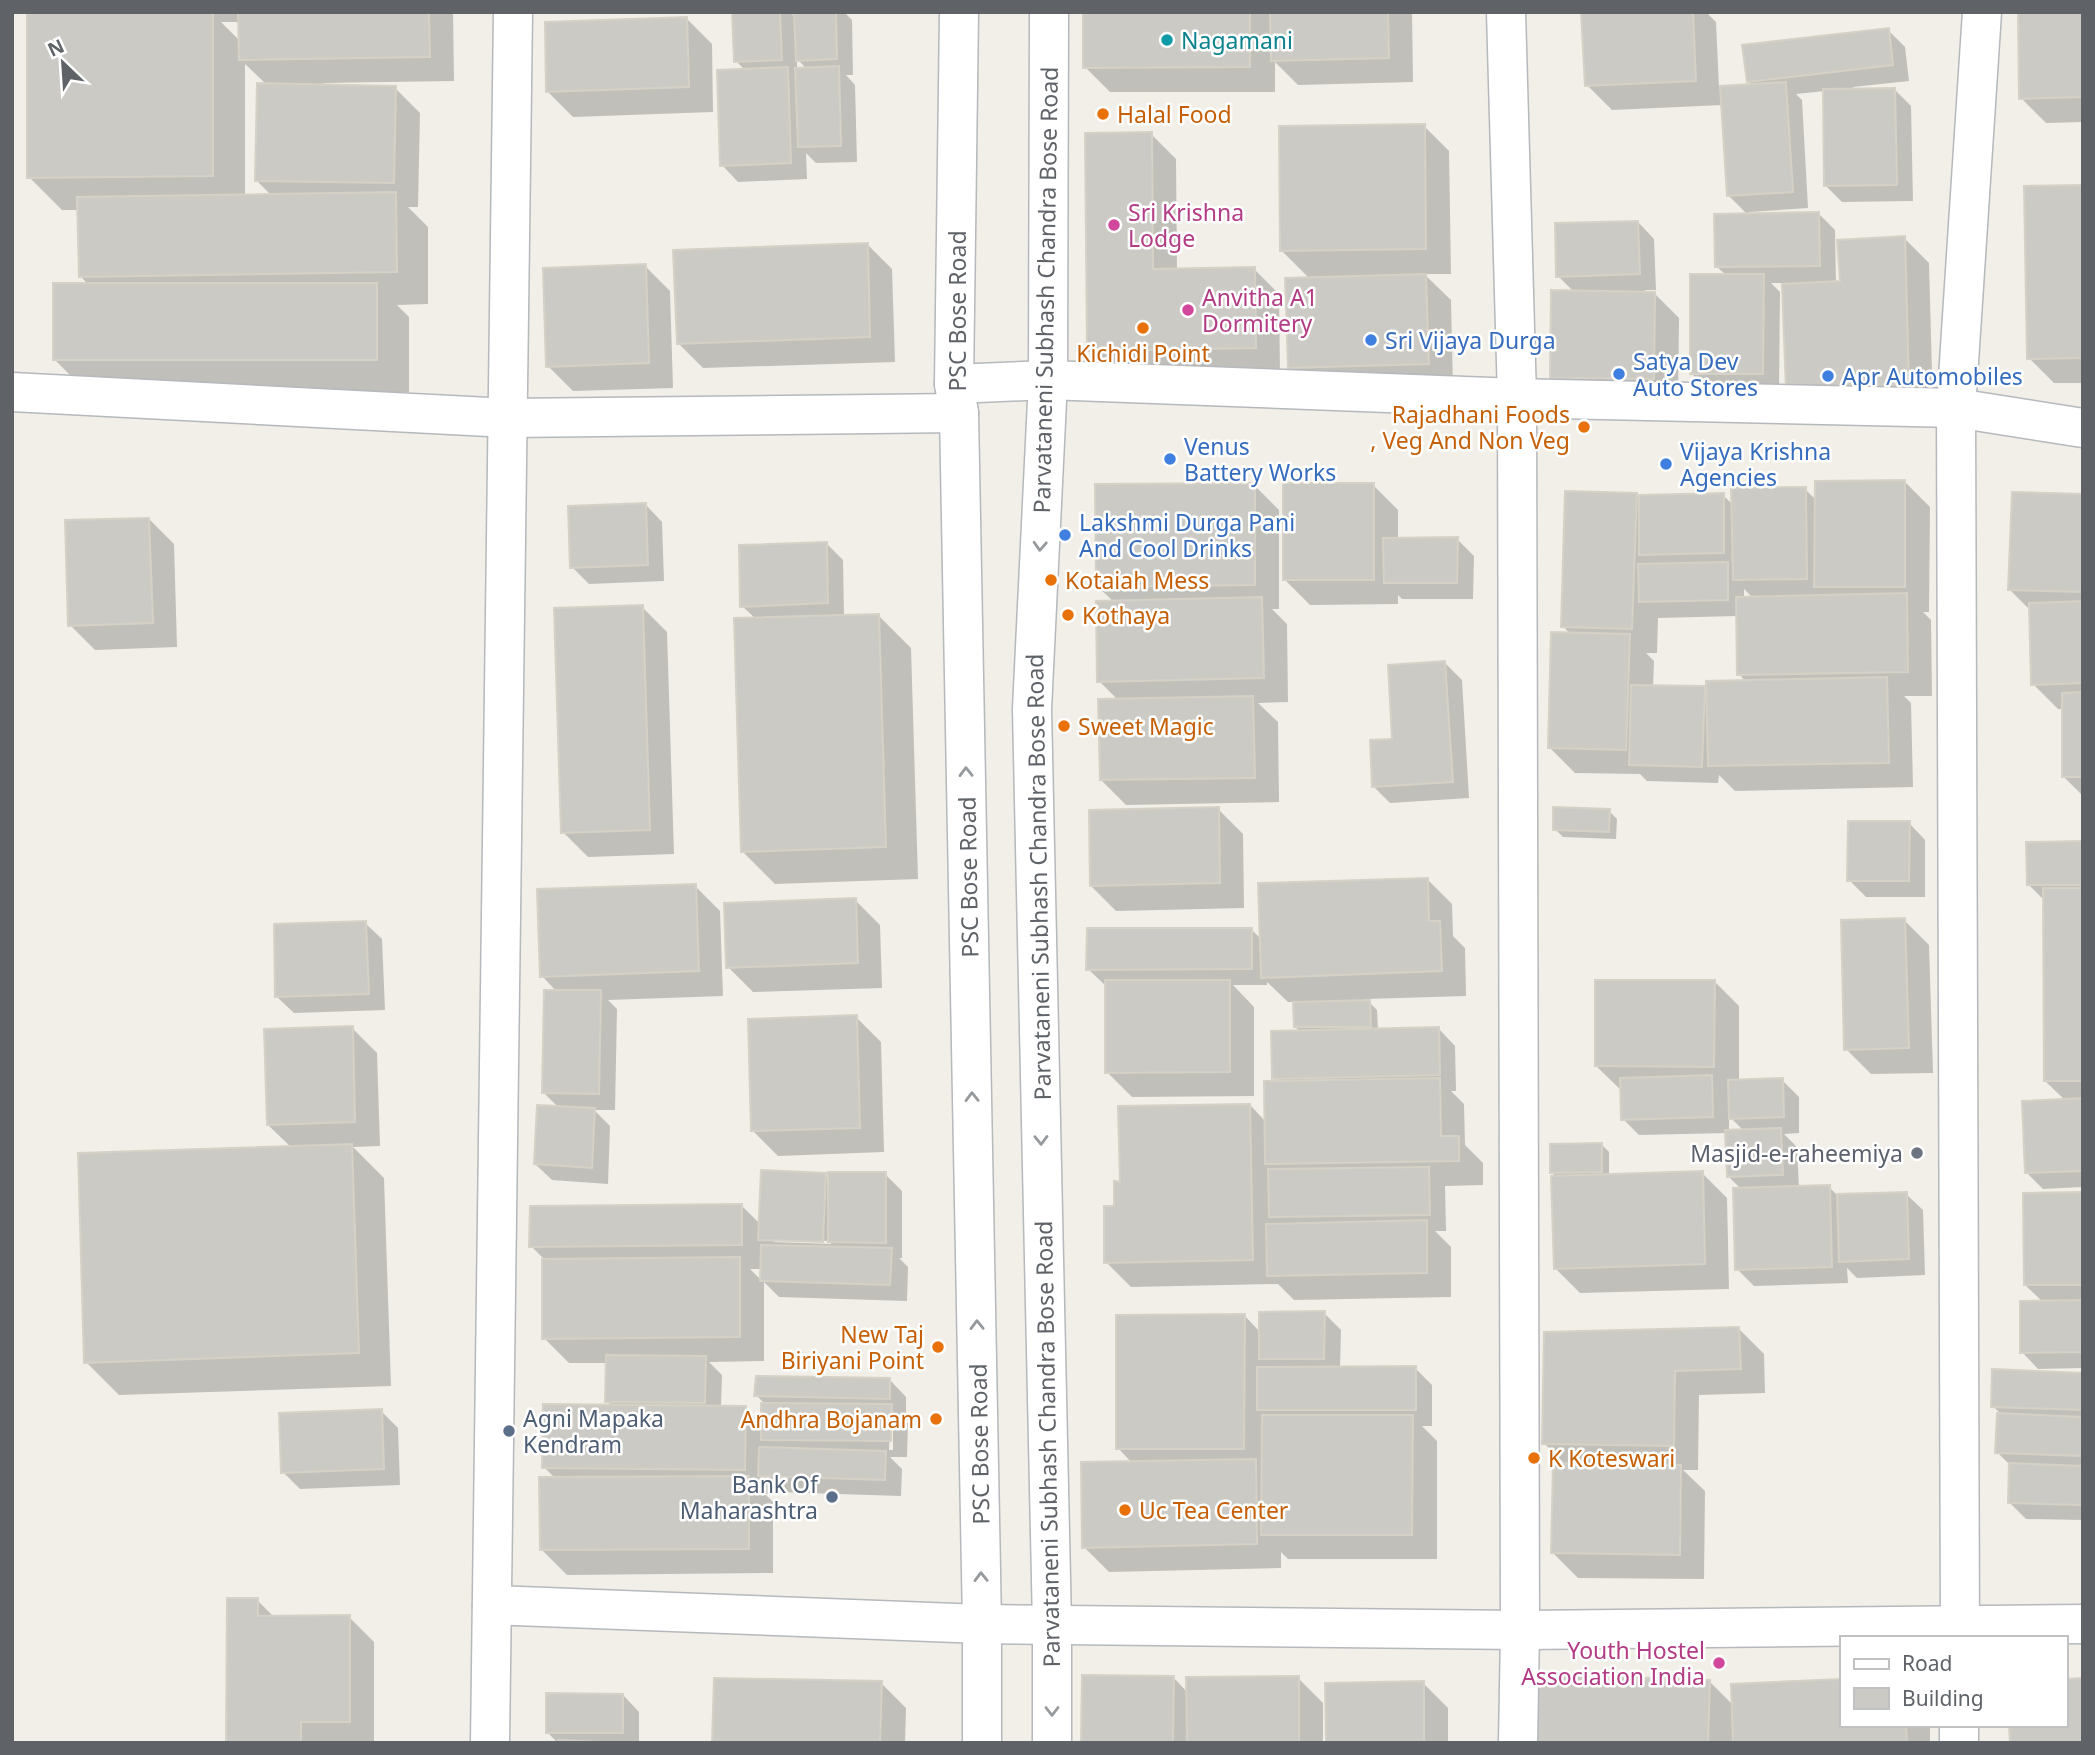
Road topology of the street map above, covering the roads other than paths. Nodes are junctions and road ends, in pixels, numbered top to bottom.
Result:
1 (513, 12) edge
2 (959, 12) edge
3 (1049, 12) edge
4 (1506, 12) edge
5 (1982, 12) edge
6 (1048, 380) junction
7 (12, 392) edge
8 (957, 398) junction
9 (1517, 398) junction
10 (1956, 408) junction
11 (508, 418) junction
12 (2083, 428) edge
13 (492, 1605) junction
14 (982, 1624) junction
15 (2083, 1624) edge
16 (1052, 1625) junction
17 (1520, 1630) junction
18 (1960, 1632) edge
19 (490, 1743) edge
20 (982, 1743) edge
21 (1052, 1743) edge
22 (1518, 1743) edge

1 - 11 street
2 - 8 street, PSC Bose Road
3 - 6 street, Parvataneni Subhash Chandra Bose Road
4 - 9 street
5 - 10 street
6 - 8 street
6 - 9 street
6 -> 16 street, Parvataneni Subhash Chandra Bose Road
7 - 11 street
8 - 11 street
14 -> 8 street, PSC Bose Road
9 - 10 street
9 - 17 street
10 - 12 street
10 - 18 street
11 - 13 street
13 - 14 street
13 - 19 street
14 - 16 street
14 - 20 street, PSC Bose Road
15 - 18 street
16 - 17 street
16 -> 21 street, Parvataneni Subhash Chandra Bose Road
17 - 18 street
17 - 22 street

